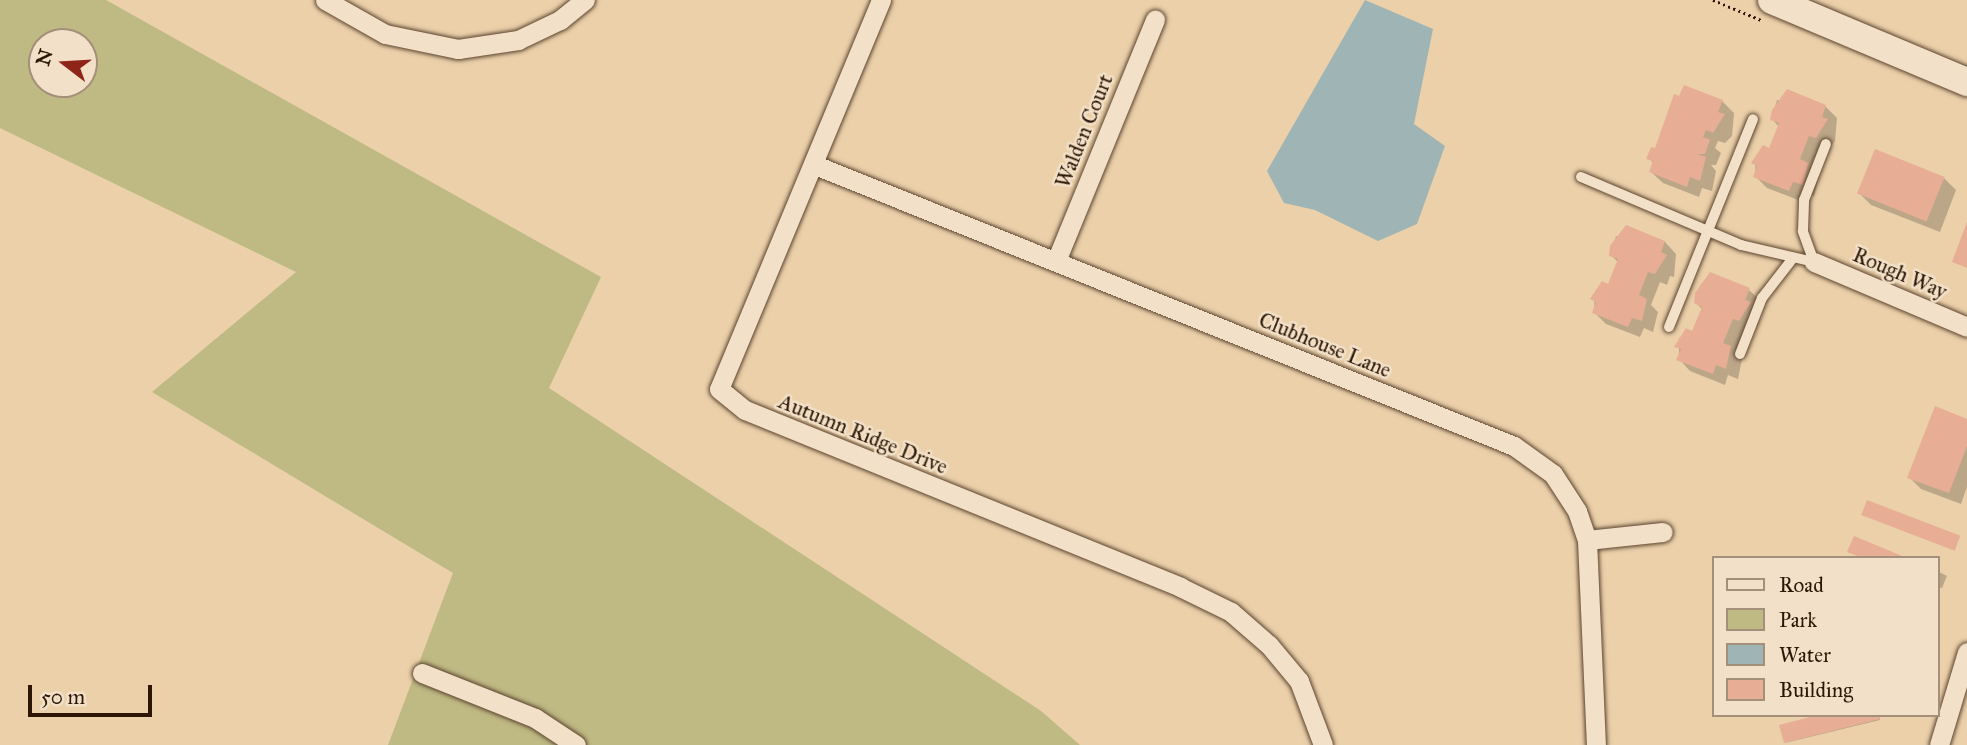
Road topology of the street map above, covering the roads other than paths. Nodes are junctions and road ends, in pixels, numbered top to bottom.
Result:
1 (325, 0) edge
2 (585, 0) edge
3 (881, 0) edge
4 (1772, 0) edge
5 (1154, 20) dead end
6 (1967, 82) edge
7 (1753, 119) dead end
8 (1826, 144) dead end
9 (815, 165) junction
10 (1581, 177) dead end
11 (1707, 233) junction
12 (1793, 258) junction
13 (1056, 261) junction
14 (1814, 262) junction
15 (1669, 327) dead end
16 (1967, 327) edge
17 (1740, 354) dead end
18 (1663, 531) dead end
19 (1587, 540) junction
20 (1967, 652) edge
21 (422, 673) dead end
22 (576, 745) edge
23 (1323, 745) edge
24 (1596, 745) edge
25 (1939, 745) edge

1 - 2 street
3 - 9 street, Autumn Ridge Drive
4 - 6 main road
5 - 13 street, Walden Court
7 - 11 lane
8 - 14 lane
9 - 13 street, Clubhouse Lane
9 - 23 street, Autumn Ridge Drive
10 - 11 lane
11 - 12 lane
11 - 15 lane
12 - 14 lane
12 - 17 lane
13 - 19 street, Clubhouse Lane
14 - 16 street, Rough Way
18 - 19 street
19 - 24 street, Clubhouse Lane
20 - 25 street
21 - 22 street

